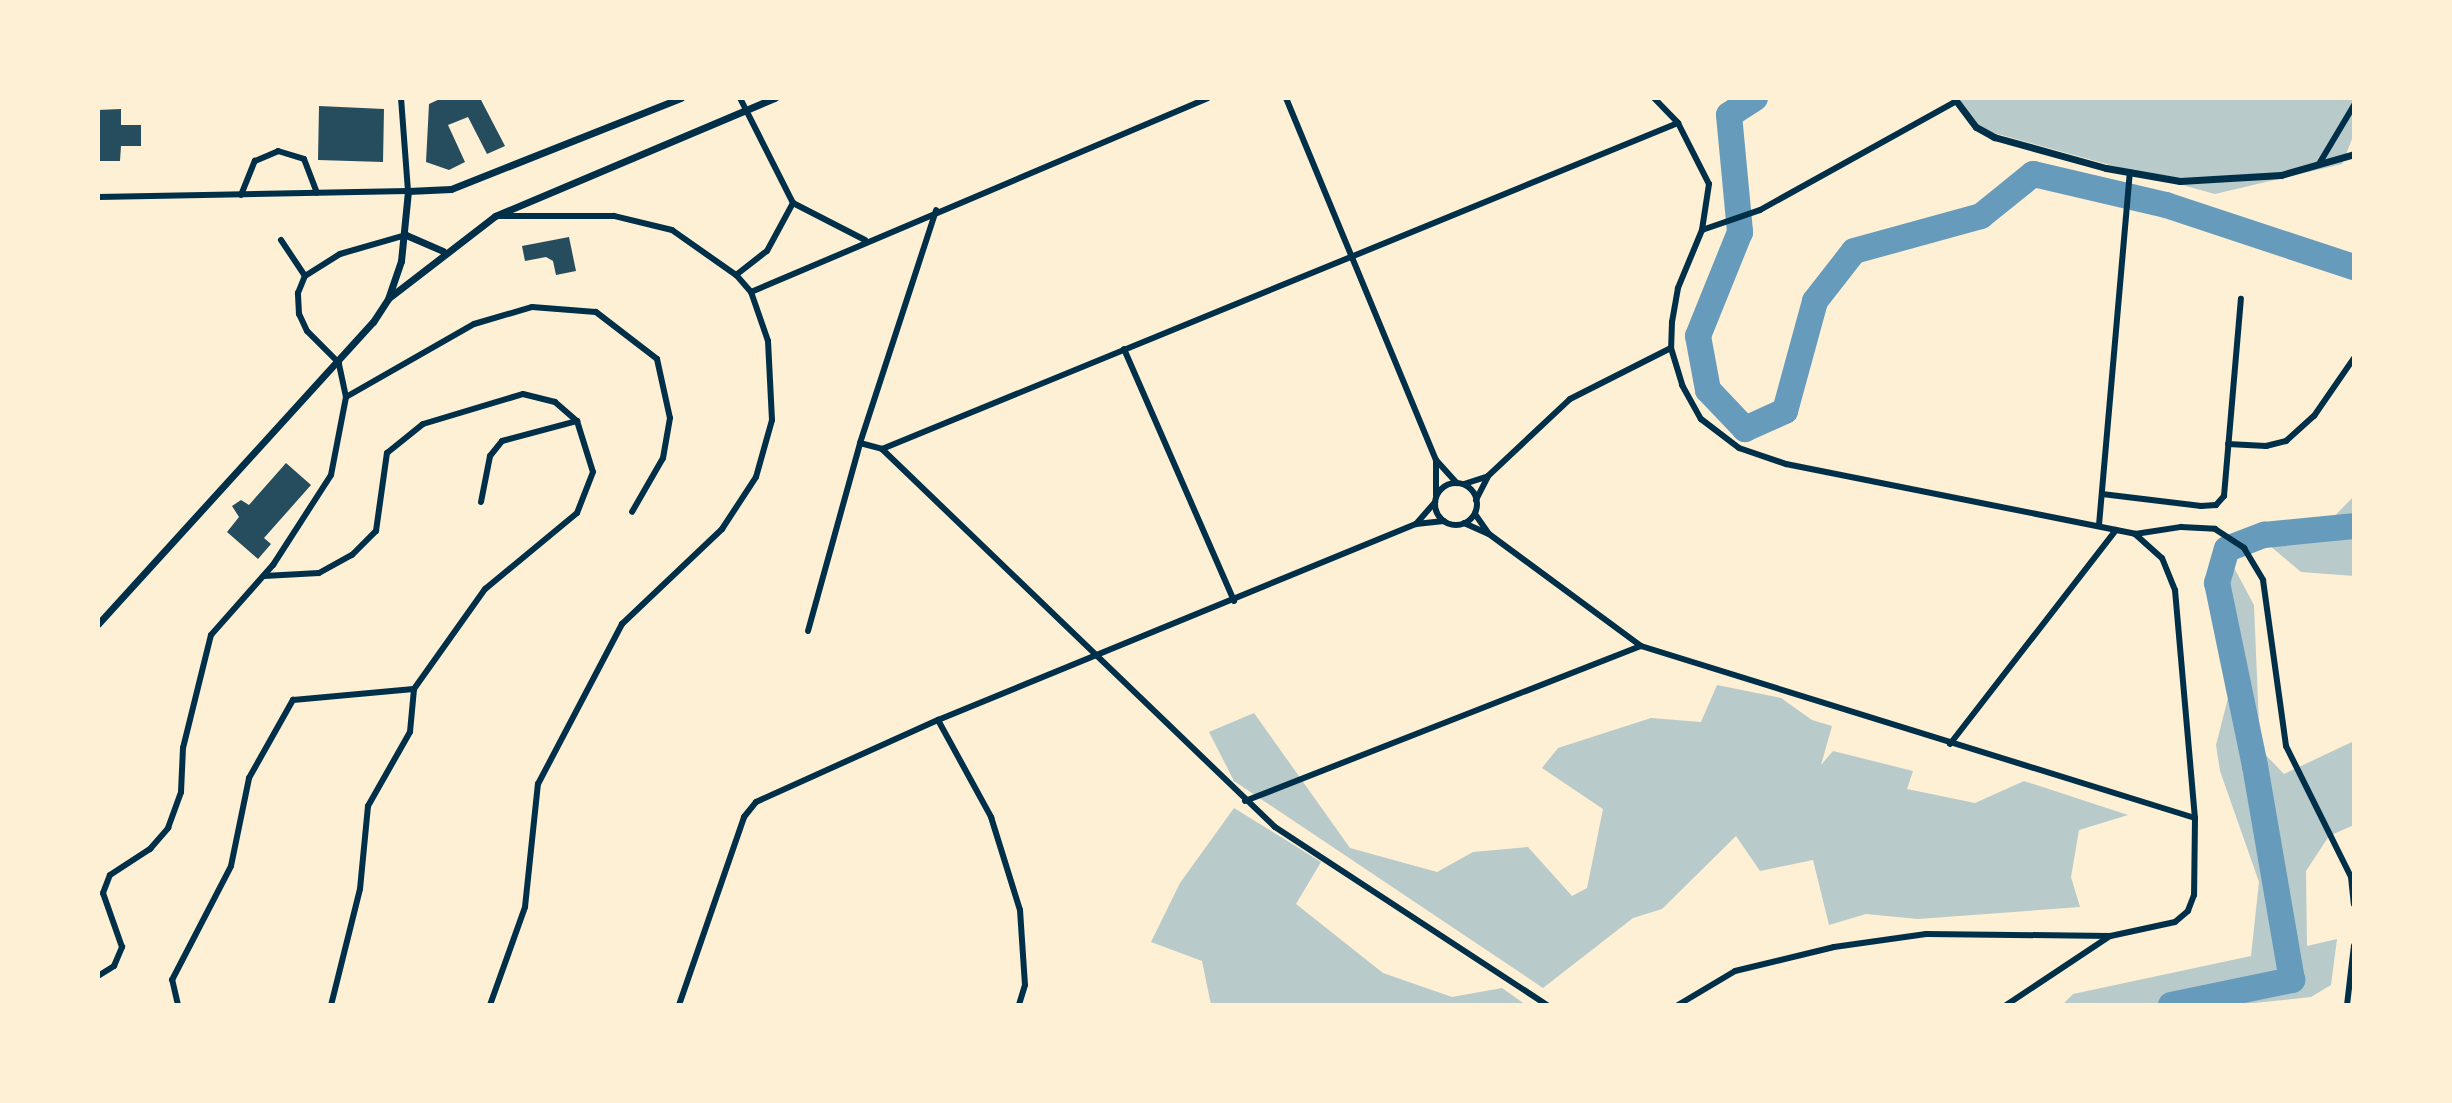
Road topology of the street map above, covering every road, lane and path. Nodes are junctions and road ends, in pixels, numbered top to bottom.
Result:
1 (401, 98) edge
2 (681, 98) edge
3 (775, 98) edge
4 (1207, 98) edge
5 (1286, 98) edge
6 (1654, 98) edge
7 (740, 100) edge
8 (1954, 100) edge
9 (2354, 105) edge
10 (746, 112) junction
11 (1678, 123) junction
12 (2354, 154) edge
13 (2319, 164) junction
14 (2130, 172) junction
15 (408, 191) junction
16 (317, 193) junction
17 (241, 195) junction
18 (98, 197) edge
19 (793, 203) junction
20 (936, 210) junction
21 (495, 216) junction
22 (1702, 230) junction
23 (406, 235) junction
24 (281, 240) dead end
25 (865, 240) junction
26 (443, 251) junction
27 (1354, 255) junction
28 (736, 275) junction
29 (305, 276) junction
30 (751, 292) junction
31 (388, 299) junction
32 (2241, 299) dead end
33 (1671, 348) junction
34 (1124, 349) junction
35 (2354, 358) edge
36 (339, 363) junction
37 (346, 397) junction
38 (577, 421) junction
39 (860, 443) junction
40 (2228, 444) junction
41 (882, 449) junction
42 (1436, 460) junction
43 (1488, 476) junction
44 (1460, 484) junction
45 (2102, 494) junction
46 (1436, 499) junction
47 (1476, 500) junction
48 (481, 502) dead end
49 (632, 512) dead end
50 (1475, 514) junction
51 (1444, 521) junction
52 (1464, 523) junction
53 (1416, 524) junction
54 (2099, 525) junction
55 (2116, 530) junction
56 (1489, 534) junction
57 (2135, 534) junction
58 (264, 576) junction
59 (1234, 601) junction
60 (98, 624) edge
61 (808, 631) dead end
62 (1641, 646) junction
63 (1096, 656) junction
64 (414, 689) junction
65 (938, 720) junction
66 (1950, 744) junction
67 (1245, 801) junction
68 (2195, 818) junction
69 (2354, 904) edge
70 (2110, 936) junction
71 (2354, 945) edge
72 (98, 976) edge
73 (178, 1005) edge
74 (331, 1005) edge
75 (490, 1005) edge
76 (679, 1005) edge
77 (1019, 1005) edge
78 (1547, 1005) edge
79 (1678, 1005) edge
80 (2006, 1005) edge
81 (2347, 1005) edge

1 - 15 street
2 - 15 street
3 - 10 street
4 - 20 street
5 - 27 street
6 - 11 street
7 - 10 street
8 - 14 street
8 - 22 street
9 - 13 street
10 - 19 street
10 - 21 street
11 - 22 street
11 - 27 street
12 - 13 street
13 - 14 street
14 - 45 street
15 - 16 street
15 - 23 street
16 - 17 street
16 - 17 street
17 - 18 street
19 - 25 street
19 - 28 street
20 - 25 street
20 - 39 street
21 - 26 street
21 - 28 street
22 - 33 street
23 - 26 street
23 - 29 street
23 - 31 street
24 - 29 street
25 - 30 street
26 - 31 street
27 - 34 street
27 - 42 street
28 - 30 street
29 - 36 street
30 - 75 street
31 - 36 street
32 - 40 street
33 - 43 street
33 - 54 street
34 - 41 street
34 - 59 street
35 - 40 street
36 - 37 street
36 - 60 street
37 - 49 street
37 - 58 street
38 - 48 street
38 - 58 street
38 - 64 street
39 - 41 street
39 - 61 street
40 - 45 street
41 - 63 street
42 - 44 street
42 - 46 street
43 - 44 street
43 - 47 street
44 - 46 street
44 - 47 street
45 - 54 street
46 - 51 street
46 - 53 street
47 - 50 street
50 - 52 street
50 - 56 street
51 - 52 street
51 - 53 street
52 - 56 street
53 - 59 street
54 - 55 street
55 - 57 street
55 - 66 street
56 - 62 street
57 - 68 street
57 - 69 street
58 - 72 street
59 - 63 street
62 - 66 street
62 - 67 street
63 - 65 street
63 - 67 street
64 - 73 street
64 - 74 street
65 - 76 street
65 - 77 street
66 - 68 street
67 - 78 street
68 - 70 street
70 - 79 street
70 - 80 street
71 - 81 street

